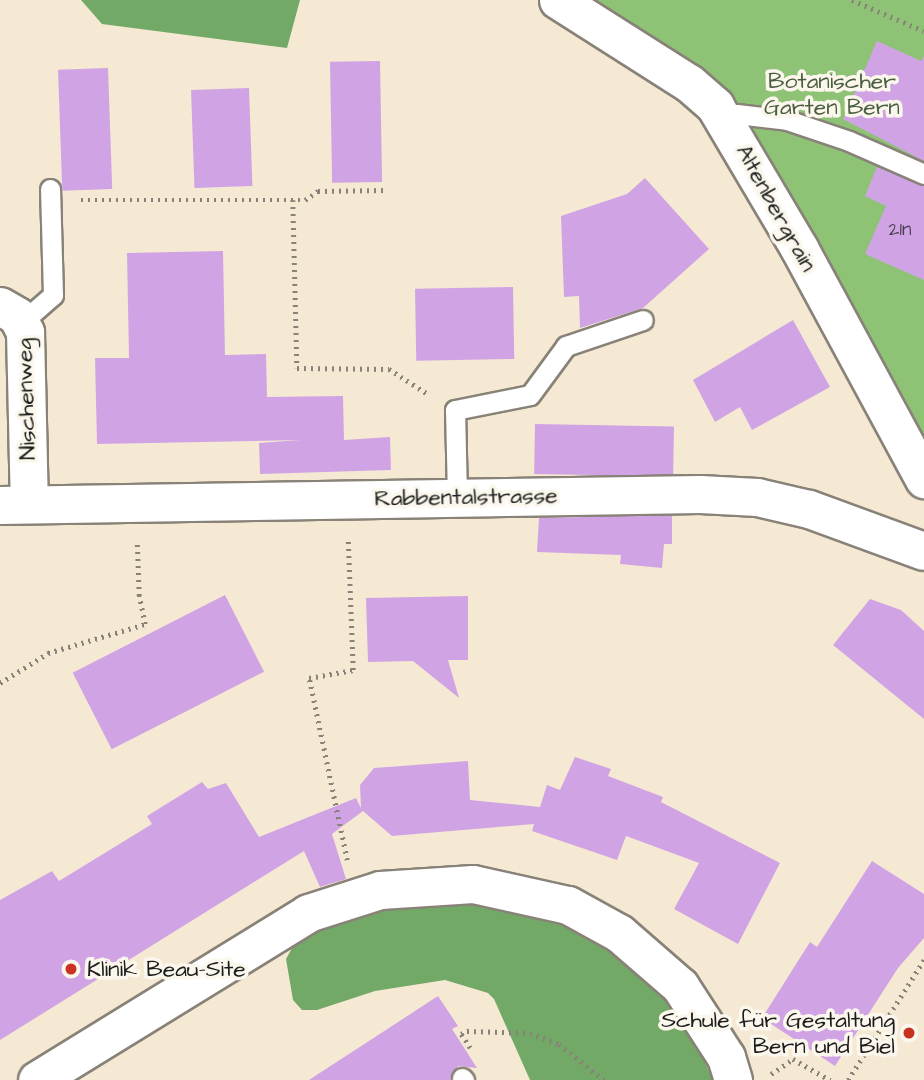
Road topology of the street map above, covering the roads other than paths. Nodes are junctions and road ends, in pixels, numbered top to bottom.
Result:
1 (558, 0) edge
2 (725, 120) junction
3 (924, 174) edge
4 (50, 189) dead end
5 (11, 314) edge
6 (643, 320) dead end
7 (924, 479) edge
8 (457, 497) junction
9 (15, 505) edge
10 (924, 551) edge
11 (57, 1075) edge
12 (733, 1080) edge

1 - 2 street, Altenbergrain
2 - 3 lane
2 - 7 street, Altenbergrain
4 - 5 lane
5 - 9 street, Nischenweg
6 - 8 lane
8 - 9 street, Rabbentalstrasse
8 - 10 street, Rabbentalstrasse
11 - 12 street

